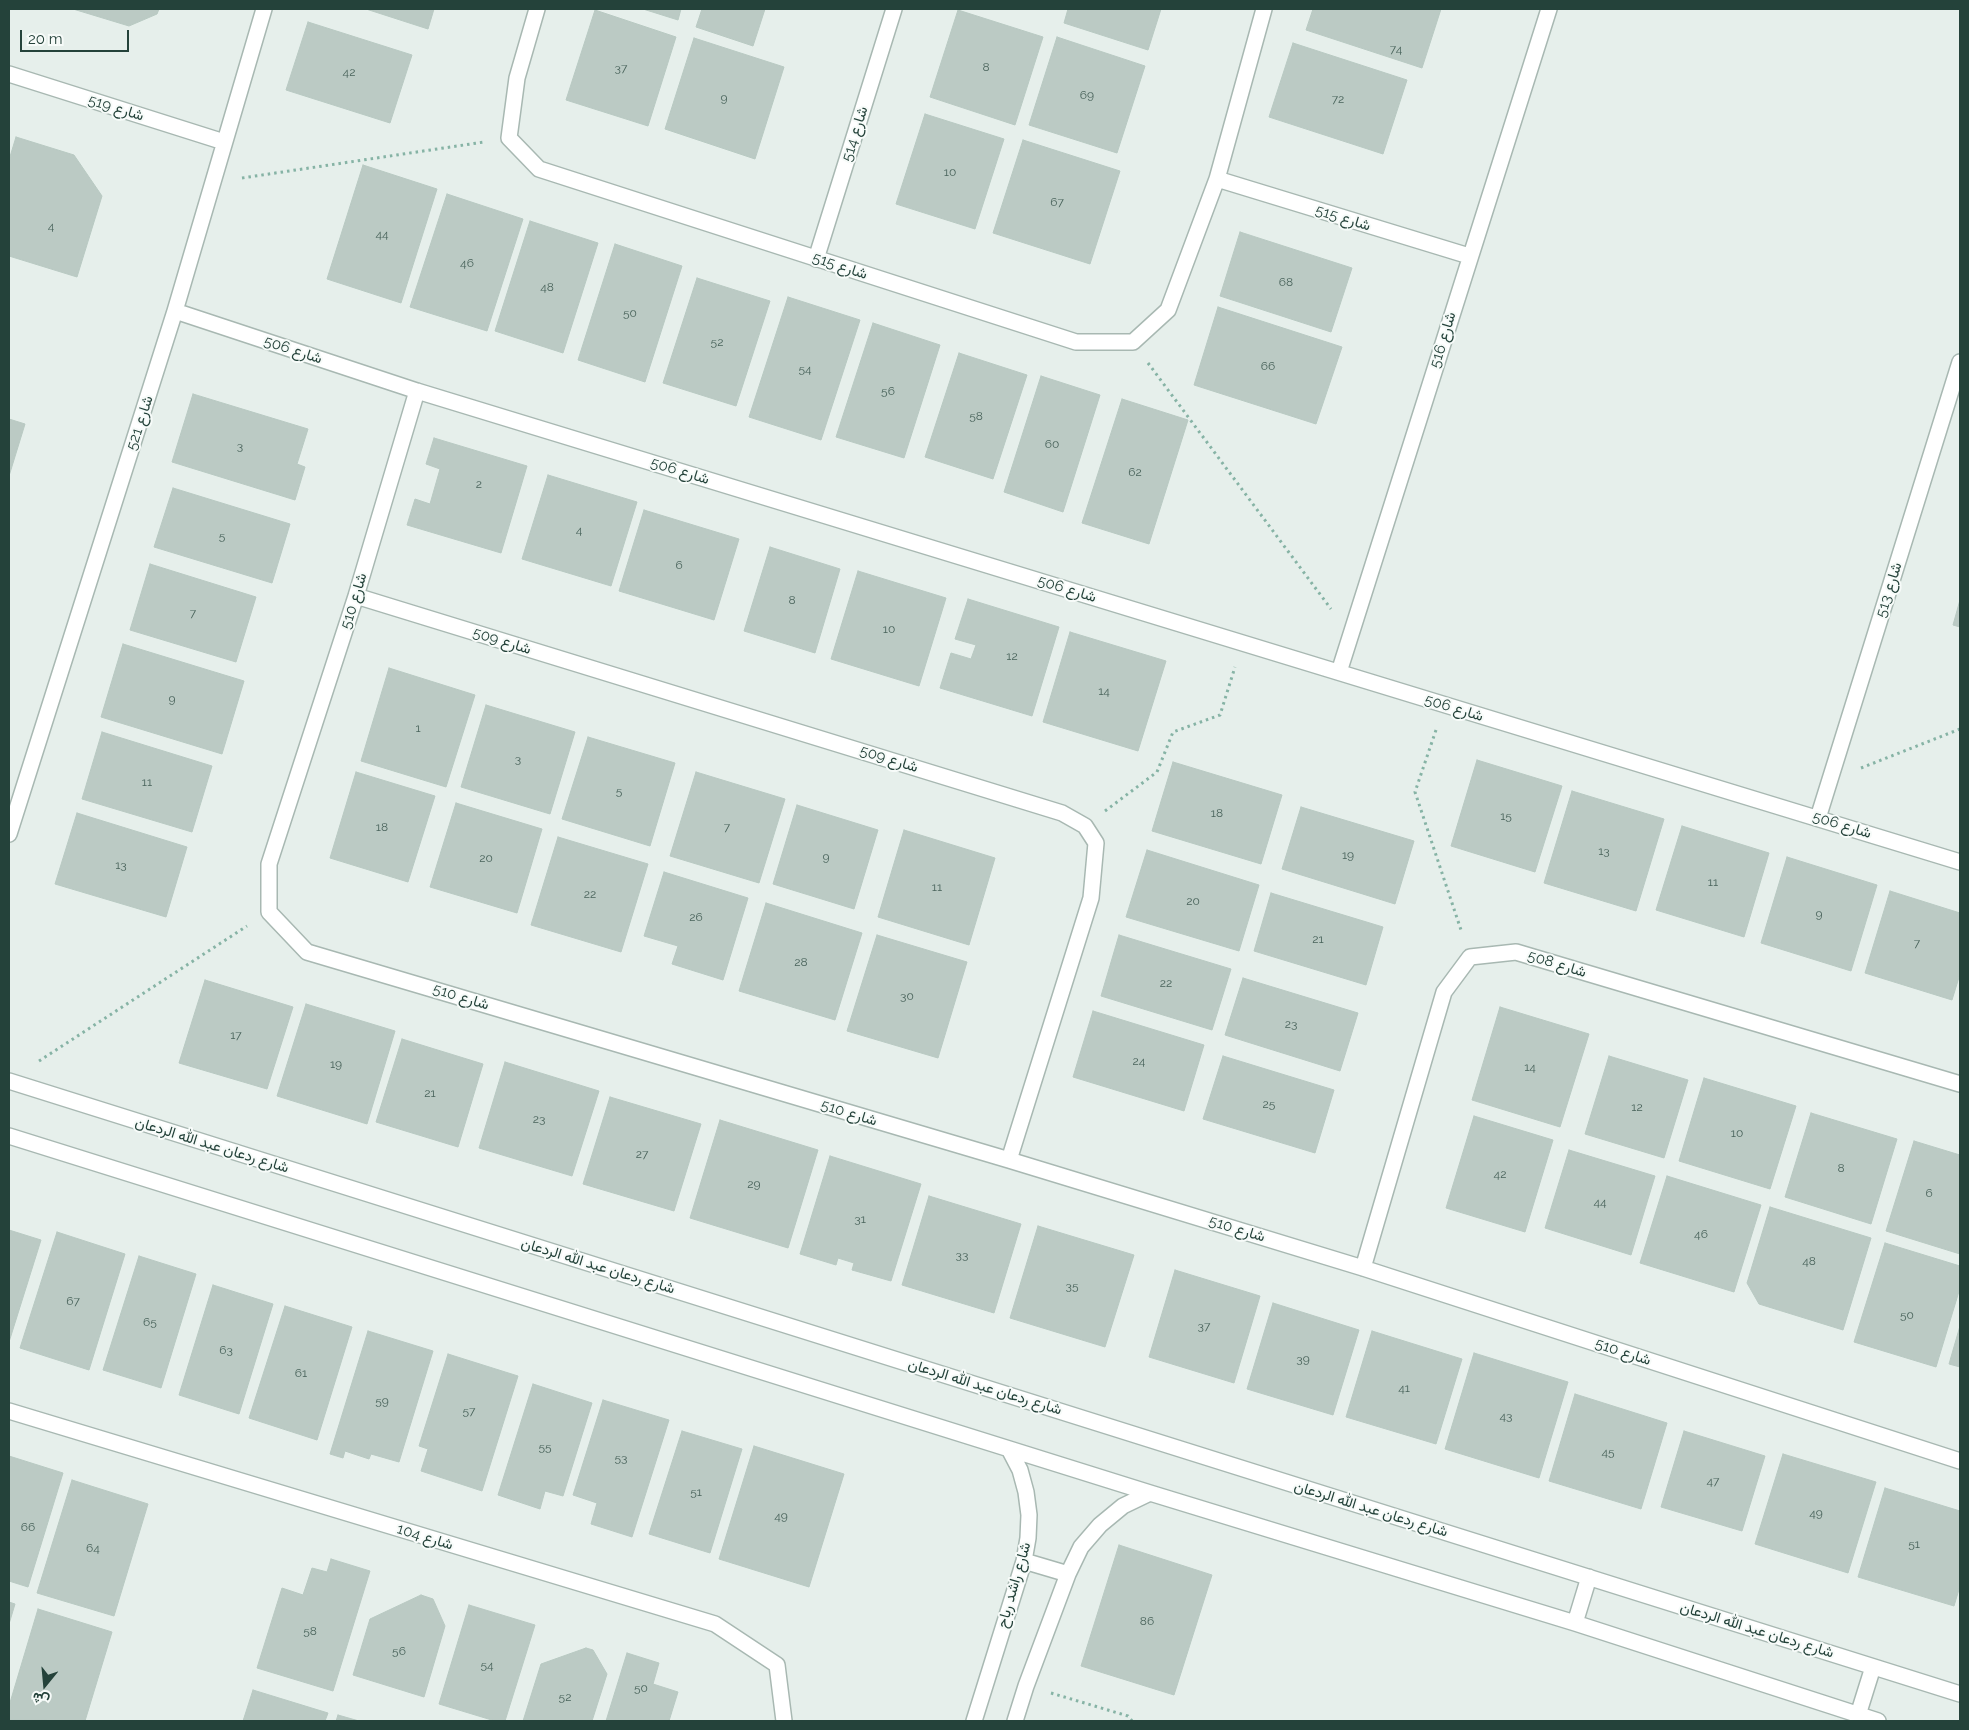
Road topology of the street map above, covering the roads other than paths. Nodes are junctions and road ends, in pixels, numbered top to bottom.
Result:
1 (264, 9) edge
2 (537, 9) edge
3 (894, 9) edge
4 (1264, 9) edge
5 (1549, 9) edge
6 (9, 74) edge
7 (224, 142) junction
8 (1217, 179) junction
9 (1469, 256) junction
10 (816, 259) junction
11 (175, 311) junction
12 (1960, 362) edge
13 (418, 391) junction
14 (1955, 402) edge
15 (356, 596) junction
16 (1339, 672) junction
17 (1818, 818) junction
18 (9, 834) edge
19 (1960, 862) edge
20 (9, 1081) edge
21 (1960, 1084) edge
22 (9, 1136) edge
23 (1009, 1160) junction
24 (1363, 1268) junction
25 (9, 1411) edge
26 (1009, 1449) junction
27 (1960, 1461) edge
28 (1150, 1493) junction
29 (1024, 1561) junction
30 (1068, 1574) junction
31 (1589, 1577) junction
32 (1575, 1623) junction
33 (1873, 1667) junction
34 (1960, 1694) edge
35 (1858, 1715) junction
36 (784, 1721) edge
37 (974, 1721) edge
38 (1015, 1721) edge
39 (1878, 1721) edge

1 - 7 street, شارع 521
2 - 10 street, شارع 515
3 - 10 street, شارع 514
4 - 8 street
5 - 9 street, شارع 516
6 - 7 street, شارع 519
7 - 11 street, شارع 521
8 - 9 street, شارع 515
8 - 10 street, شارع 515
9 - 16 street, شارع 516
11 - 13 street, شارع 506
11 - 18 street, شارع 521
12 - 14 street, شارع 513
13 - 15 street, شارع 510
13 - 16 street, شارع 506
14 - 17 street, شارع 513
15 - 23 street, شارع 509
15 - 23 street, شارع 510
16 - 17 street, شارع 506
17 - 19 street, شارع 506
20 - 31 street, شارع ردعان عبد الله الردعان
21 - 24 street, شارع 508
22 - 26 street
23 - 24 street, شارع 510
24 - 27 street, شارع 510
25 - 36 street, شارع 104
26 - 28 street
26 - 29 street, شارع راشد رباح
28 - 30 street
28 - 32 street
29 - 30 street
29 - 37 street, شارع راشد رباح
30 - 38 street
31 - 32 street
31 - 33 street, شارع ردعان عبد الله الردعان
32 - 35 street
33 - 34 street, شارع ردعان عبد الله الردعان
33 - 35 street
35 - 39 street

